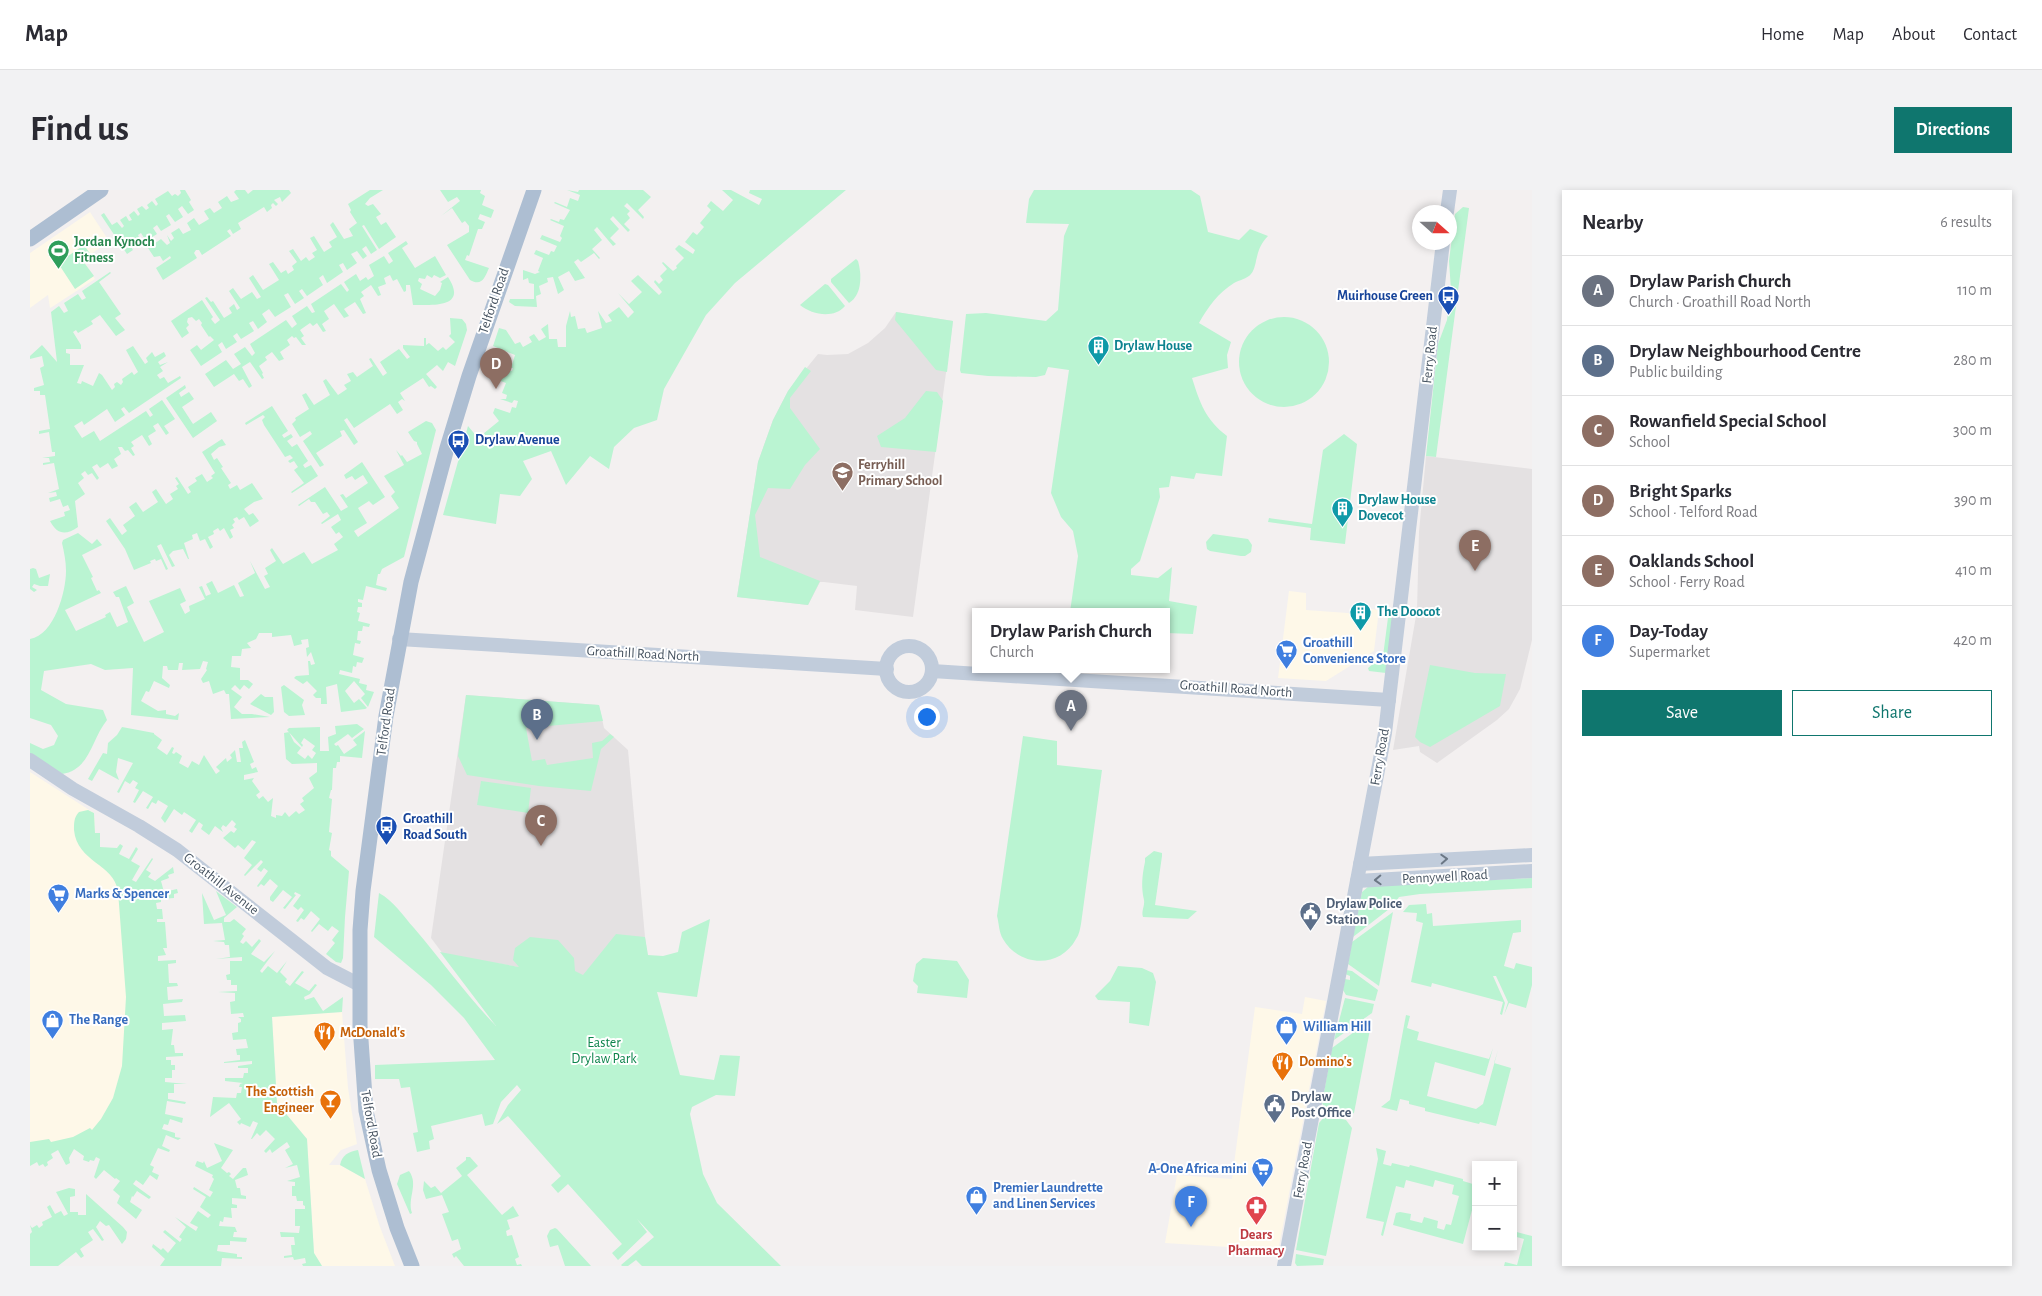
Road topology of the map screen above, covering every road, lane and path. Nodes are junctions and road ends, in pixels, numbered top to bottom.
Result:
1 (101, 190) edge
2 (534, 190) edge
3 (1450, 190) edge
4 (1448, 205) edge
5 (30, 239) edge
6 (1442, 250) edge
7 (400, 639) junction
8 (886, 669) junction
9 (932, 671) junction
10 (1389, 700) junction
11 (30, 760) edge
12 (1532, 855) edge
13 (1360, 864) junction
14 (1532, 872) edge
15 (1357, 881) junction
16 (360, 986) junction
17 (412, 1266) edge
18 (1284, 1266) edge

1 - 5 main road
2 - 7 main road, Telford Road
3 - 4 street
6 - 10 street, Ferry Road
7 - 8 street, Groathill Road North
7 - 16 main road, Telford Road
8 - 9 street
8 - 9 street
9 - 10 street, Groathill Road North
10 - 13 street, Ferry Road
11 - 16 street, Groathill Avenue
13 -> 12 street, Pennywell Road
13 - 15 street, Ferry Road
14 -> 15 street, Pennywell Road
15 - 18 street, Ferry Road
16 - 17 main road, Telford Road

